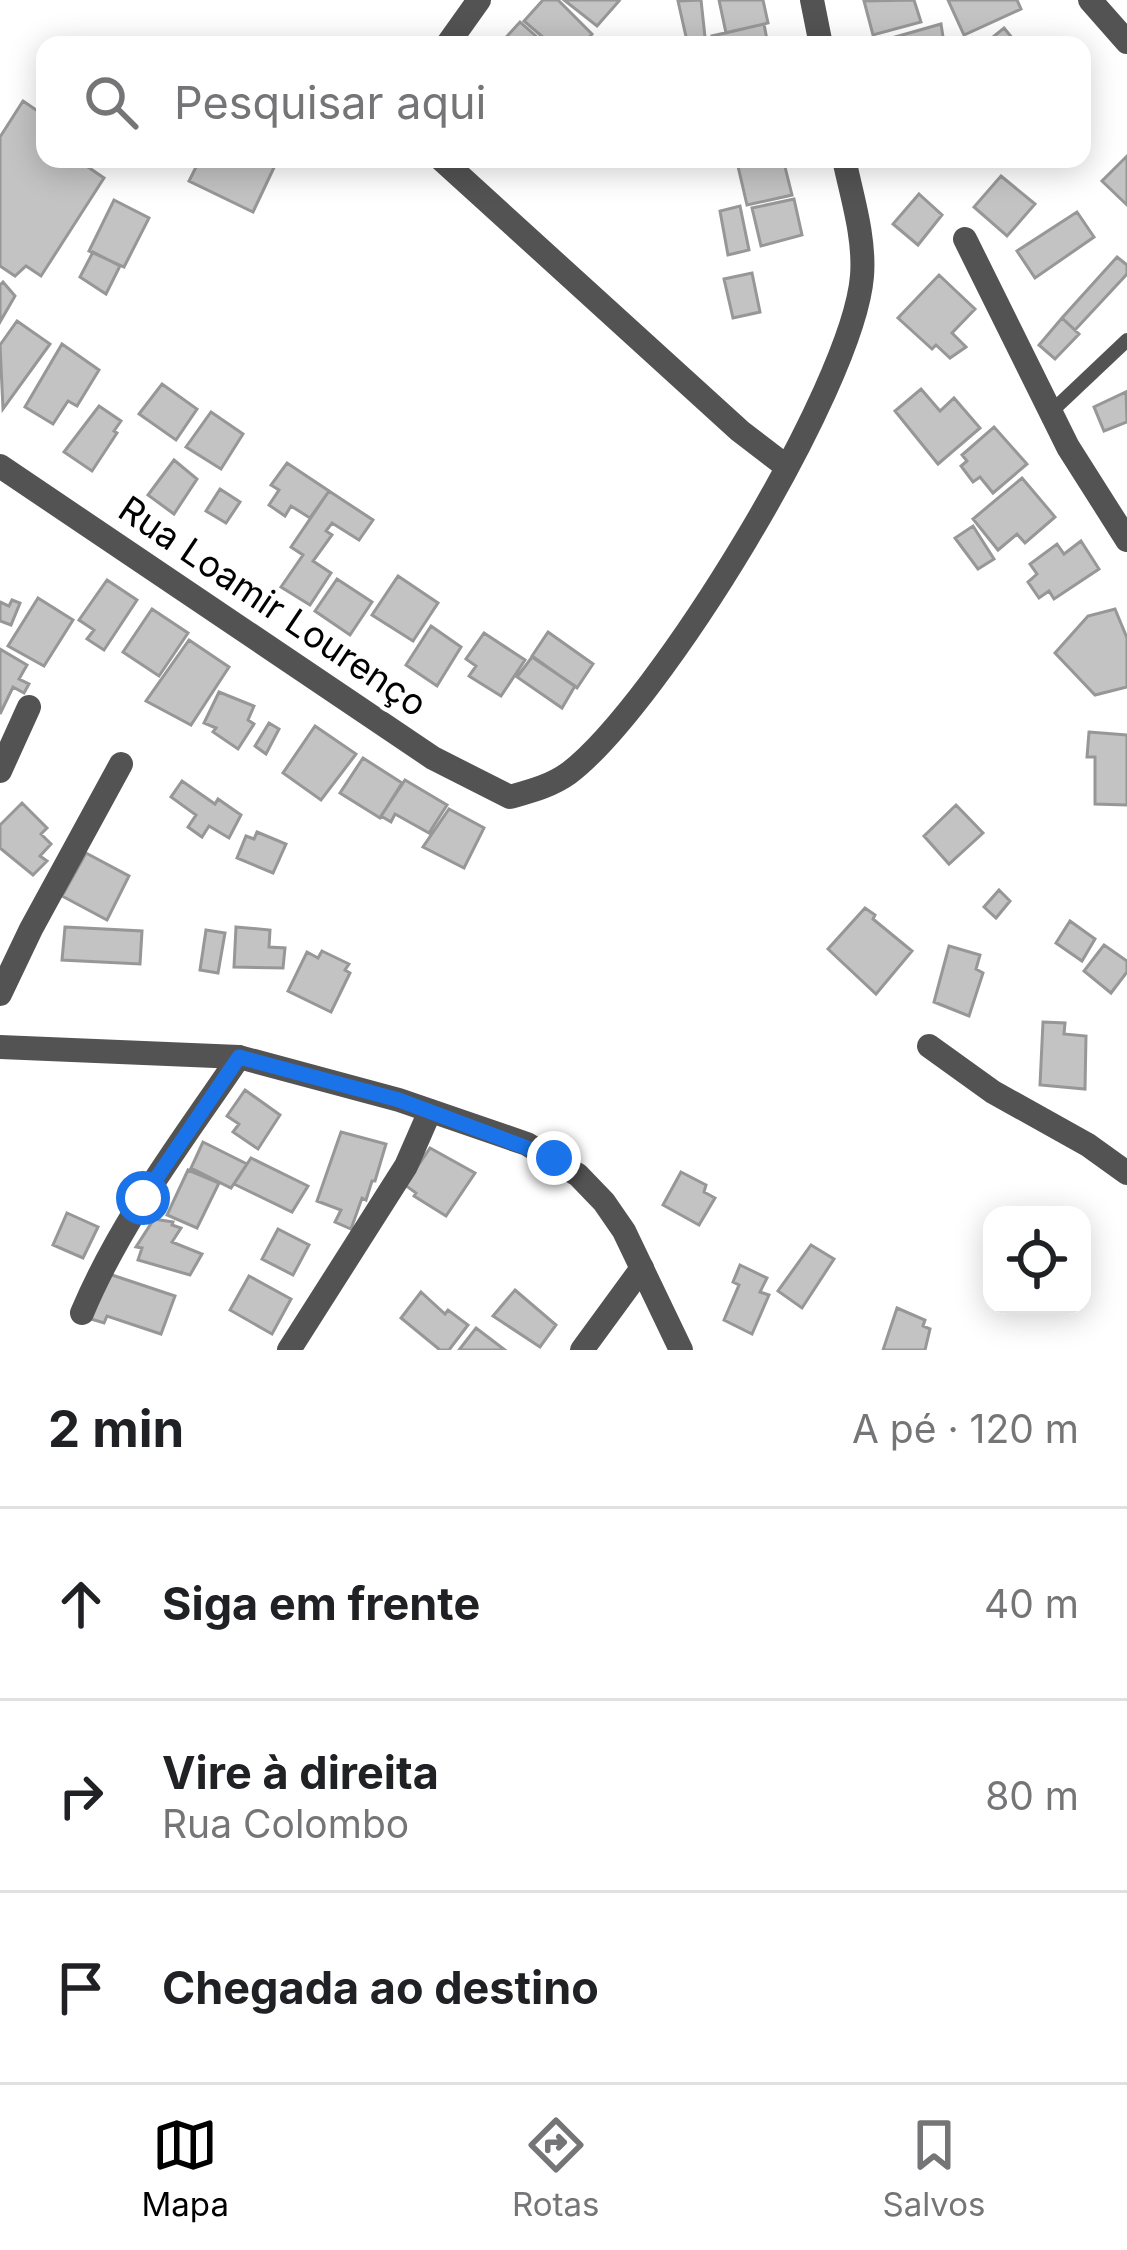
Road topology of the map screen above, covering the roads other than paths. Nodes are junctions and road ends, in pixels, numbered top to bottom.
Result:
1 (479, 0) edge
2 (812, 0) edge
3 (1090, 0) edge
4 (453, 36) edge
5 (819, 36) edge
6 (1127, 43) edge
7 (451, 168) edge
8 (846, 168) edge
9 (965, 239) dead end
10 (1127, 340) edge
11 (1051, 412) junction
12 (0, 466) edge
13 (788, 467) junction
14 (1127, 540) edge
15 (29, 707) dead end
16 (121, 764) dead end
17 (0, 771) edge
18 (0, 994) edge
19 (929, 1046) dead end
20 (0, 1047) edge
21 (239, 1057) junction
22 (430, 1111) junction
23 (1127, 1173) edge
24 (642, 1268) junction
25 (82, 1313) dead end
26 (289, 1350) edge
27 (582, 1350) edge
28 (681, 1350) edge

1 - 4 street
2 - 5 street
3 - 6 street
7 - 13 street
8 - 13 street
9 - 11 street
10 - 11 lane
11 - 14 street
12 - 13 street, Rua Loamir Lourenço
15 - 17 street
16 - 18 street
19 - 23 street
20 - 21 street
21 - 22 street
21 - 25 street
22 - 24 street
22 - 26 street
24 - 27 street
24 - 28 street

